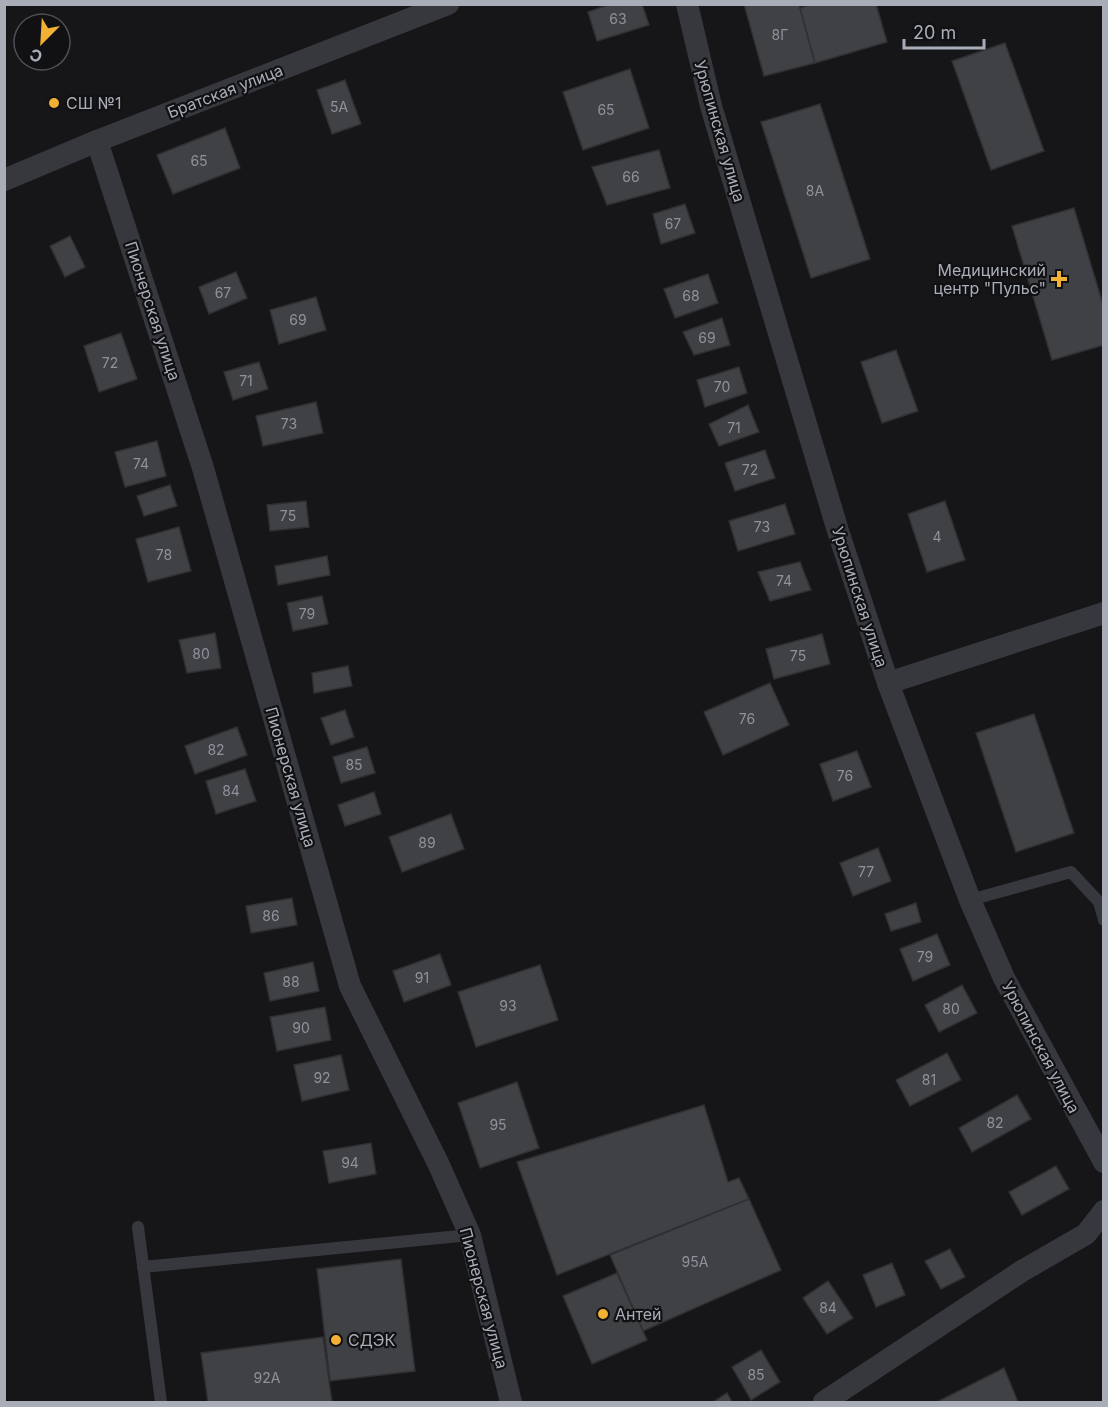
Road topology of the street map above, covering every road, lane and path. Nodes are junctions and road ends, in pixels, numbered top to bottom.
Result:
1 (448, 4) edge
2 (687, 4) edge
3 (97, 141) junction
4 (4, 180) edge
5 (1104, 613) edge
6 (888, 683) junction
7 (970, 900) junction
8 (1104, 920) edge
9 (1104, 1162) edge
10 (1104, 1211) edge
11 (138, 1227) dead end
12 (1095, 1229) edge
13 (470, 1235) junction
14 (143, 1267) junction
15 (161, 1402) edge
16 (511, 1402) edge
17 (824, 1402) edge

1 - 3 street, Братская улица
2 - 6 street, Урюпинская улица
3 - 4 street, Братская улица
3 - 13 street, Пионерская улица
5 - 6 street
6 - 7 street, Урюпинская улица
7 - 8 lane
7 - 9 street, Урюпинская улица
10 - 12 street
11 - 14 lane
12 - 17 street
13 - 14 lane
13 - 16 street, Пионерская улица
14 - 15 lane

